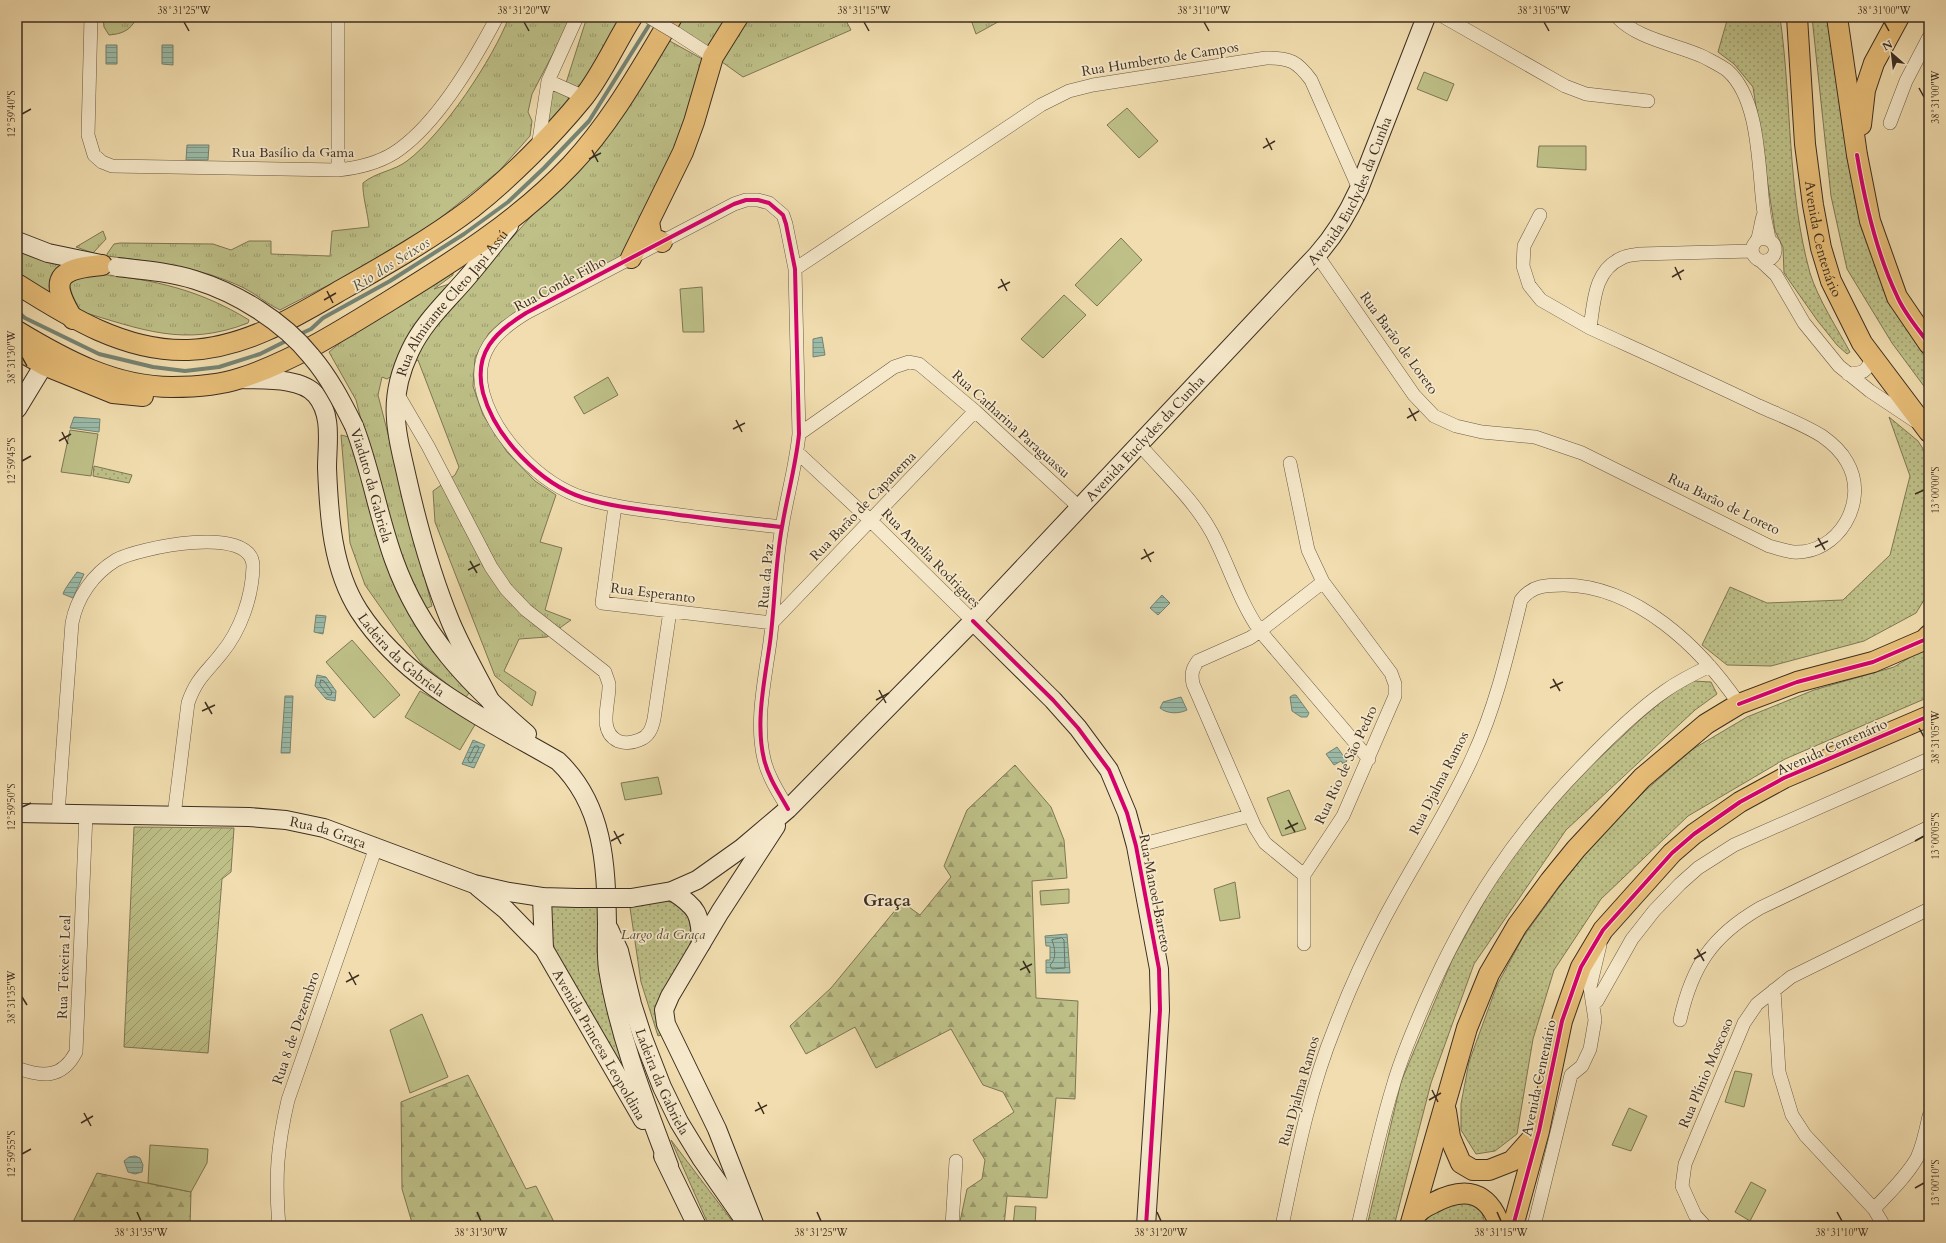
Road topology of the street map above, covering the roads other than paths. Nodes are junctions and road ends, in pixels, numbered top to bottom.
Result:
1 (91, 17) edge
2 (338, 17) edge
3 (497, 17) edge
4 (577, 17) edge
5 (632, 17) edge
6 (649, 17) edge
7 (738, 17) edge
8 (1426, 17) edge
9 (1444, 17) edge
10 (1617, 17) edge
11 (1797, 17) edge
12 (1837, 17) edge
13 (1899, 17) edge
14 (674, 25) edge
15 (1929, 37) edge
16 (713, 57) junction
17 (548, 81) junction
18 (584, 97) junction
19 (1648, 101) dead end
20 (1890, 123) dead end
21 (538, 147) junction
22 (1857, 155) junction
23 (338, 170) junction
24 (1359, 189) junction
25 (1540, 215) dead end
26 (516, 217) junction
27 (649, 222) junction
28 (17, 241) edge
29 (662, 242) junction
30 (1759, 244) junction
31 (1317, 255) junction
32 (1774, 256) junction
33 (632, 258) junction
34 (1762, 262) junction
35 (109, 266) junction
36 (795, 270) junction
37 (1776, 275) junction
38 (17, 284) edge
39 (73, 319) junction
40 (1590, 328) junction
41 (17, 331) edge
42 (1929, 344) edge
43 (17, 350) edge
44 (48, 358) junction
45 (1872, 358) junction
46 (1848, 374) junction
47 (240, 379) junction
48 (396, 393) junction
49 (17, 409) edge
50 (975, 410) junction
51 (1928, 430) edge
52 (799, 434) junction
53 (1140, 445) junction
54 (797, 452) junction
55 (1290, 463) dead end
56 (615, 506) junction
57 (1081, 508) junction
58 (871, 521) junction
59 (782, 528) junction
60 (1323, 582) junction
61 (670, 611) junction
62 (973, 621) junction
63 (772, 623) junction
64 (1260, 631) junction
65 (1929, 635) edge
66 (1710, 666) junction
67 (492, 704) junction
68 (1739, 704) junction
69 (1929, 716) edge
70 (1369, 759) junction
71 (1929, 759) edge
72 (558, 761) junction
73 (788, 809) junction
74 (17, 813) edge
75 (58, 814) junction
76 (86, 814) junction
77 (174, 816) junction
78 (1249, 816) junction
79 (1929, 827) edge
80 (1136, 846) junction
81 (376, 847) junction
82 (1304, 875) junction
83 (474, 884) junction
84 (672, 891) junction
85 (542, 897) junction
86 (1929, 909) edge
87 (607, 924) junction
88 (1604, 930) junction
89 (701, 944) junction
90 (1304, 944) dead end
91 (544, 949) junction
92 (1774, 990) junction
93 (1593, 1004) junction
94 (1680, 1020) dead end
95 (17, 1068) edge
96 (1449, 1087) junction
97 (1929, 1116) edge
98 (1539, 1131) junction
99 (956, 1161) dead end
100 (669, 1166) junction
101 (1874, 1209) junction
102 (1411, 1225) edge
103 (279, 1226) edge
104 (697, 1226) edge
105 (748, 1226) edge
106 (755, 1226) edge
107 (952, 1226) edge
108 (1146, 1226) edge
109 (1282, 1226) edge
110 (1358, 1226) edge
111 (1500, 1226) edge
112 (1513, 1226) edge
113 (1534, 1226) edge
114 (1705, 1226) edge
115 (1884, 1226) edge

1 - 23 street, Rua Basílio da Gama
2 - 23 street
3 - 23 street, Rua Basílio da Gama
4 - 17 street
5 - 18 main road
6 - 14 street, bridge
7 - 16 main road
8 - 24 main road, Avenida Euclydes da Cunha
9 - 19 street
10 - 30 street
11 - 45 main road, Avenida Centenário
12 - 22 main road
13 - 22 main road
14 - 16 street
14 - 26 main road
15 - 20 street
16 - 27 main road
17 - 18 street
17 - 21 street
18 - 21 main road
21 - 39 main road
22 - 42 main road
24 - 31 main road, Avenida Euclydes da Cunha
24 - 36 street, Rua Humberto de Campos
25 - 40 street, Rua Barão de Loreto
26 - 47 main road
26 - 48 main road, Rua Almirante Cleto Japi Assú
27 - 29 main road
27 - 33 main road
28 - 35 main road, Viaduto da Gabriela
29 - 33 street, Rua Conde Filho
29 - 36 street, Rua Conde Filho
30 - 32 street
30 - 34 street
30 - 40 street
31 - 40 street, Rua Barão de Loreto
31 - 53 main road, Avenida Euclydes da Cunha
32 - 34 street
32 - 37 street
33 - 56 street, Rua Conde Filho
34 - 37 street
35 - 39 main road
35 - 67 main road, Viaduto da Gabriela, bridge
36 - 52 street, Rua da Paz
37 - 46 street
38 - 39 main road
41 - 44 main road
43 - 44 main road
44 - 47 main road
44 - 47 main road
44 - 49 main road
45 - 46 street
45 - 51 main road, Avenida Centenário
46 - 51 street
47 - 72 main road, Ladeira da Gabriela
48 - 61 street, Rua Almirante Cleto Japi Assú
48 - 67 main road, Rua Almirante Cleto Japi Assú
50 - 52 street, Rua Catharina Paraguassu
50 - 57 street, Rua Catharina Paraguassu
50 - 58 street, Rua Barão de Capanema
52 - 54 street, Rua da Paz
53 - 57 main road, Avenida Euclydes da Cunha
53 - 64 street
54 - 58 street, Rua Amelia Rodrigues
54 - 59 street, Rua da Paz
55 - 60 street, Rua Rio de São Pedro
56 - 59 street, Rua Conde Filho
56 - 61 street, Rua Esperanto
57 - 62 main road, Avenida Euclydes da Cunha
58 - 62 street, Rua Amelia Rodrigues
58 - 63 street, Rua Barão de Capanema
59 - 63 street, Rua da Paz
60 - 64 street
60 - 70 street, Rua Rio de São Pedro
61 - 63 street, Rua Esperanto
62 - 73 main road, Avenida Euclydes da Cunha
62 - 80 main road, Rua Manoel Barreto
63 - 73 street, Rua da Paz
64 - 70 street
64 - 78 street
65 - 68 main road
66 - 68 street, Rua Djalma Ramos
66 - 109 street, Rua Djalma Ramos
66 - 110 street
67 - 72 main road, Viaduto da Gabriela
68 - 96 main road
69 - 88 main road, Avenida Centenário
70 - 82 street, Rua Rio de São Pedro
71 - 93 street
72 - 87 main road, Ladeira da Gabriela
73 - 84 main road
73 - 89 main road
74 - 75 main road, Rua da Graça
75 - 76 main road, Rua da Graça
75 - 77 street
76 - 77 main road, Rua da Graça
76 - 95 street, Rua Teixeira Leal
77 - 81 main road, Rua da Graça
78 - 80 street
78 - 82 street
79 - 94 street
80 - 108 main road, Rua Manoel Barreto
81 - 83 main road, Rua da Graça
81 - 103 street, Rua 8 de Dezembro
82 - 90 street
83 - 85 main road, Rua da Graça
83 - 91 main road, Avenida Princesa Leopoldina
84 - 85 main road, Rua da Graça, bridge
84 - 89 main road
85 - 91 main road
86 - 92 street, Rua Plínio Moscoso
87 - 100 main road, Ladeira da Gabriela
87 - 105 main road, Ladeira da Gabriela
88 - 93 street
88 - 98 main road, Avenida Centenário
89 - 106 main road
91 - 100 main road, Avenida Princesa Leopoldina
92 - 101 street
92 - 114 street, Rua Plínio Moscoso
93 - 113 street
96 - 98 main road
96 - 102 main road
97 - 101 street
98 - 112 main road, Avenida Centenário
99 - 107 street
100 - 104 main road, Avenida Princesa Leopoldina
101 - 115 street
102 - 111 main road

